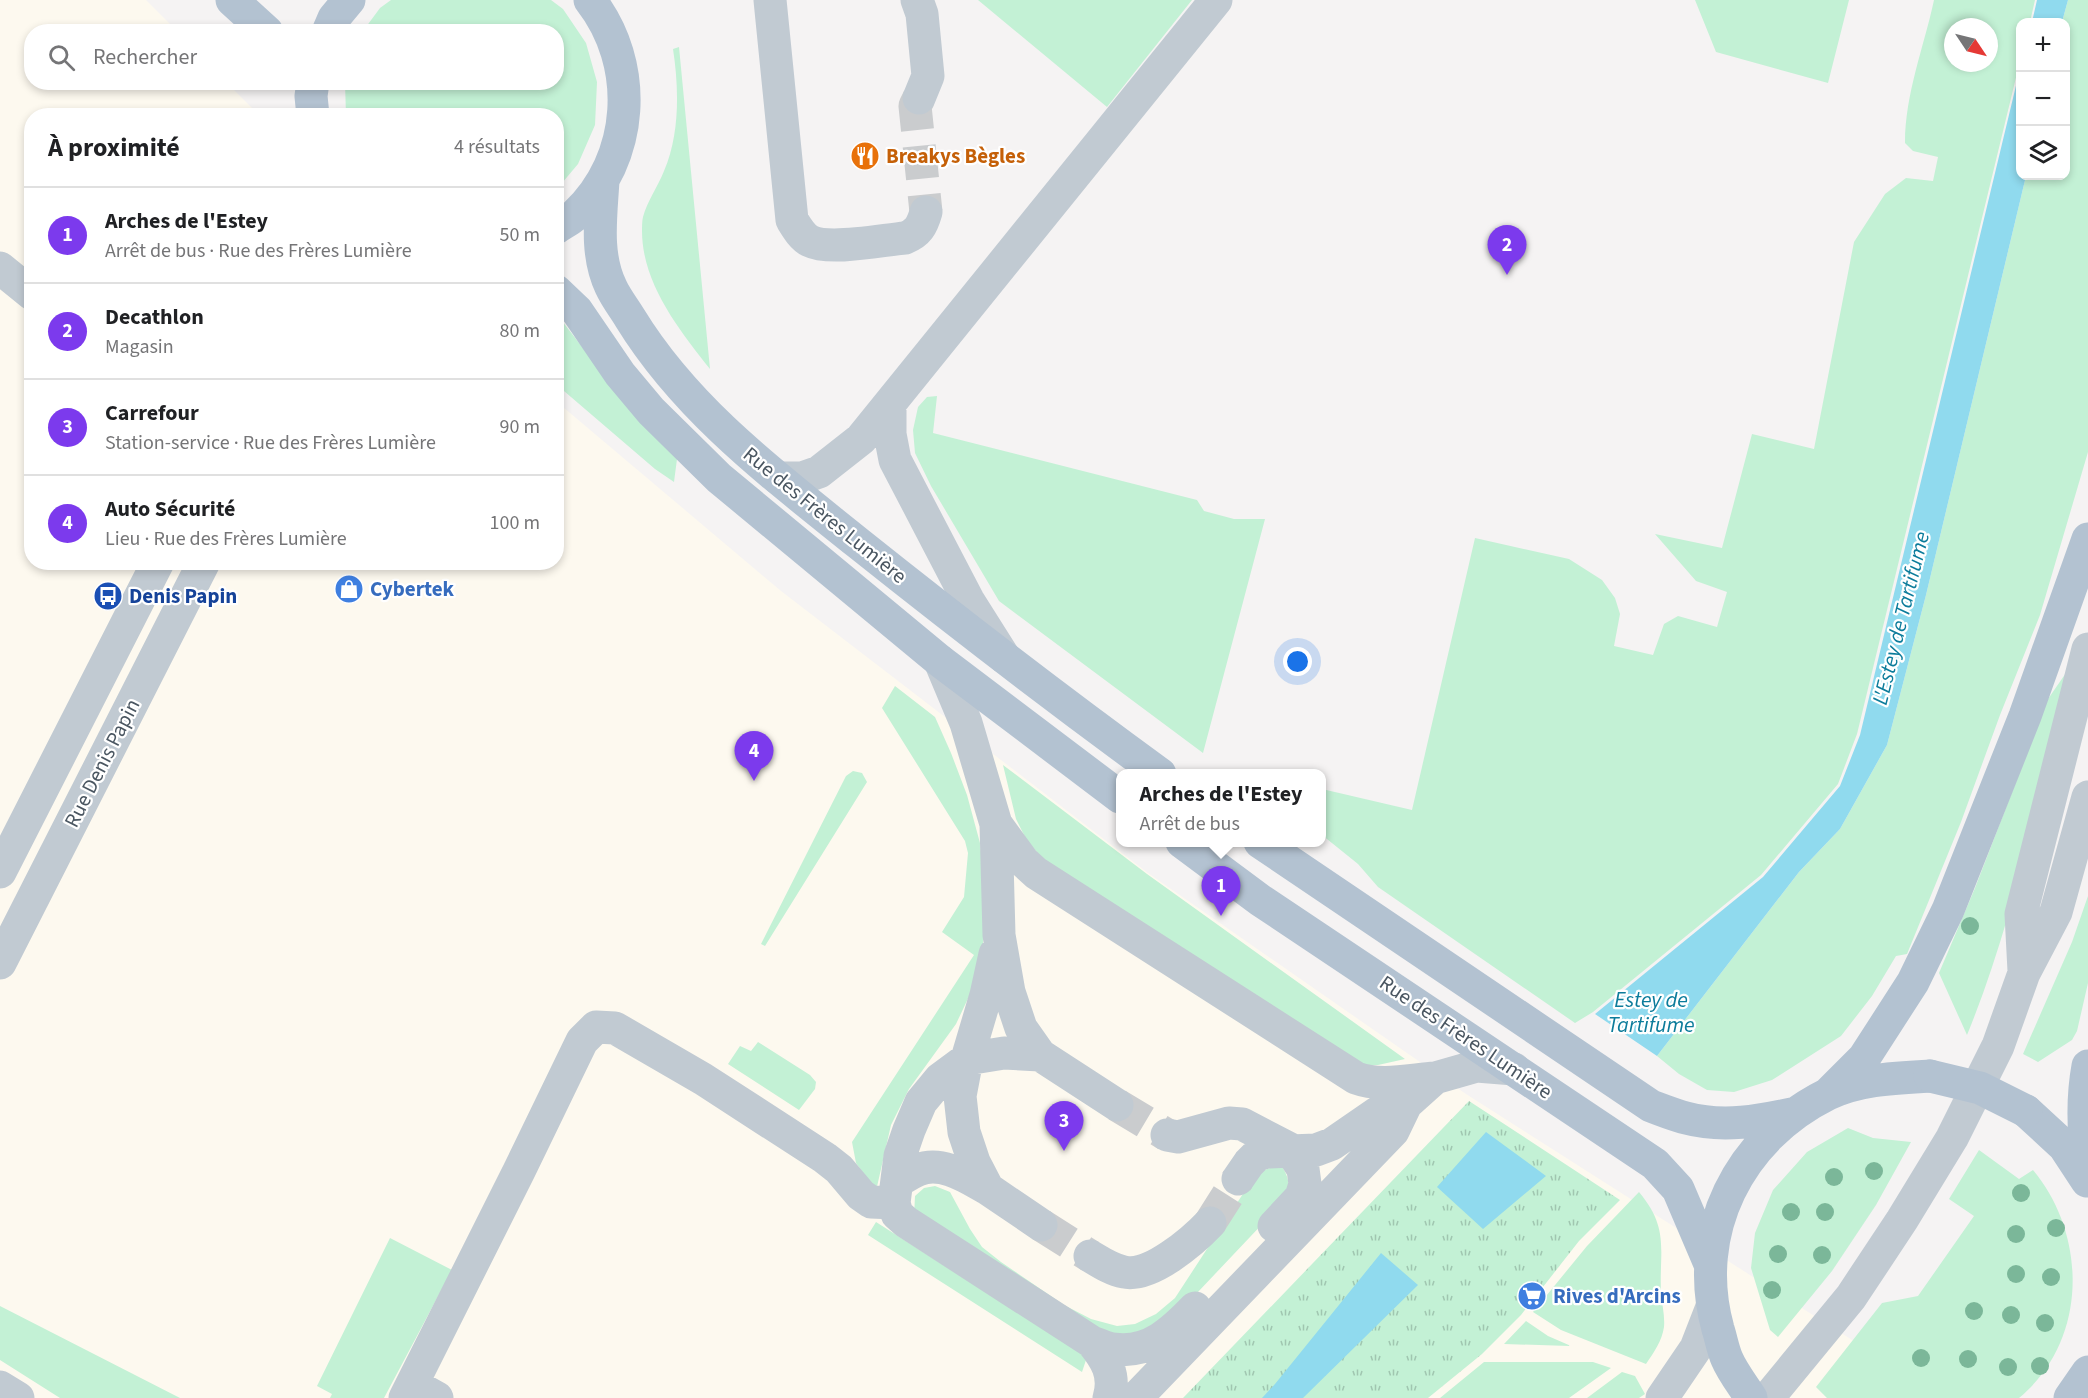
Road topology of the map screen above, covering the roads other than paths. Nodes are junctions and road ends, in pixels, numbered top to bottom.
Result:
1 (232, 0) edge
2 (349, 0) edge
3 (590, 0) edge
4 (611, 0) edge
5 (770, 0) edge
6 (916, 0) edge
7 (1216, 0) edge
8 (258, 24) edge
9 (331, 24) edge
10 (614, 39) junction
11 (919, 98) tunnel mouth
12 (603, 180) junction
13 (926, 212) tunnel mouth
14 (564, 223) edge
15 (0, 268) edge
16 (24, 288) edge
17 (564, 299) edge
18 (890, 405) junction
19 (778, 478) junction
20 (2088, 539) edge
21 (154, 570) edge
22 (200, 570) edge
23 (2088, 649) edge
24 (1006, 660) junction
25 (940, 661) junction
26 (1153, 769) edge
27 (1116, 794) edge
28 (2088, 797) edge
29 (996, 824) junction
30 (1187, 847) edge
31 (1266, 847) edge
32 (0, 872) edge
33 (999, 934) junction
34 (0, 963) edge
35 (2024, 973) junction
36 (1040, 1055) junction
37 (967, 1059) junction
38 (2088, 1066) edge
39 (1514, 1069) junction
40 (1435, 1078) junction
41 (1829, 1093) junction
42 (1406, 1104) junction
43 (1117, 1105) tunnel mouth
44 (1796, 1113) junction
45 (1167, 1135) tunnel mouth
46 (1290, 1149) junction
47 (2088, 1164) edge
48 (1238, 1179) tunnel mouth
49 (2088, 1182) edge
50 (988, 1189) junction
51 (895, 1192) junction
52 (1210, 1223) tunnel mouth
53 (1041, 1225) tunnel mouth
54 (1090, 1256) tunnel mouth
55 (1710, 1264) junction
56 (1712, 1307) junction
57 (1092, 1342) junction
58 (2088, 1372) edge
59 (0, 1387) edge
60 (418, 1393) edge
61 (18, 1398) edge
62 (1109, 1398) edge
63 (1136, 1398) edge
64 (1662, 1398) edge
65 (1751, 1398) edge
66 (1768, 1398) edge
67 (2070, 1398) edge

1 - 8 main road
2 - 9 main road
3 - 10 main road
4 - 10 main road
5 - 13 street
6 - 11 street
7 - 18 street
10 - 12 main road
12 - 14 main road
12 - 19 main road, Rue des Frères Lumière
15 - 16 street
17 - 25 main road, Rue des Frères Lumière
18 - 19 street
18 - 24 street
19 - 24 main road, Rue des Frères Lumière
20 - 41 main road
21 - 32 street, Rue Denis Papin
22 - 34 street, Rue Denis Papin
23 - 35 street
24 - 26 main road, Rue des Frères Lumière
25 - 27 main road, Rue des Frères Lumière
25 - 29 street
28 - 35 street
29 - 33 street
29 - 40 street
30 - 39 main road, Rue des Frères Lumière
31 - 44 main road
33 - 36 street
33 - 37 street
35 - 66 street
36 - 37 street
36 - 43 street
37 - 50 street
37 - 51 street
38 - 47 main road
39 - 40 street
39 - 55 main road, Rue des Frères Lumière
40 - 42 street
41 - 44 main road
41 - 49 main road, bridge
42 - 46 street
42 - 63 street
44 - 55 main road
45 - 46 street
46 - 48 street
46 - 57 street
50 - 51 street
50 - 53 street
51 - 57 street
51 - 60 street
52 - 54 street
55 - 56 main road
56 - 64 street
56 - 65 main road
57 - 62 street
58 - 67 main road
59 - 61 street

